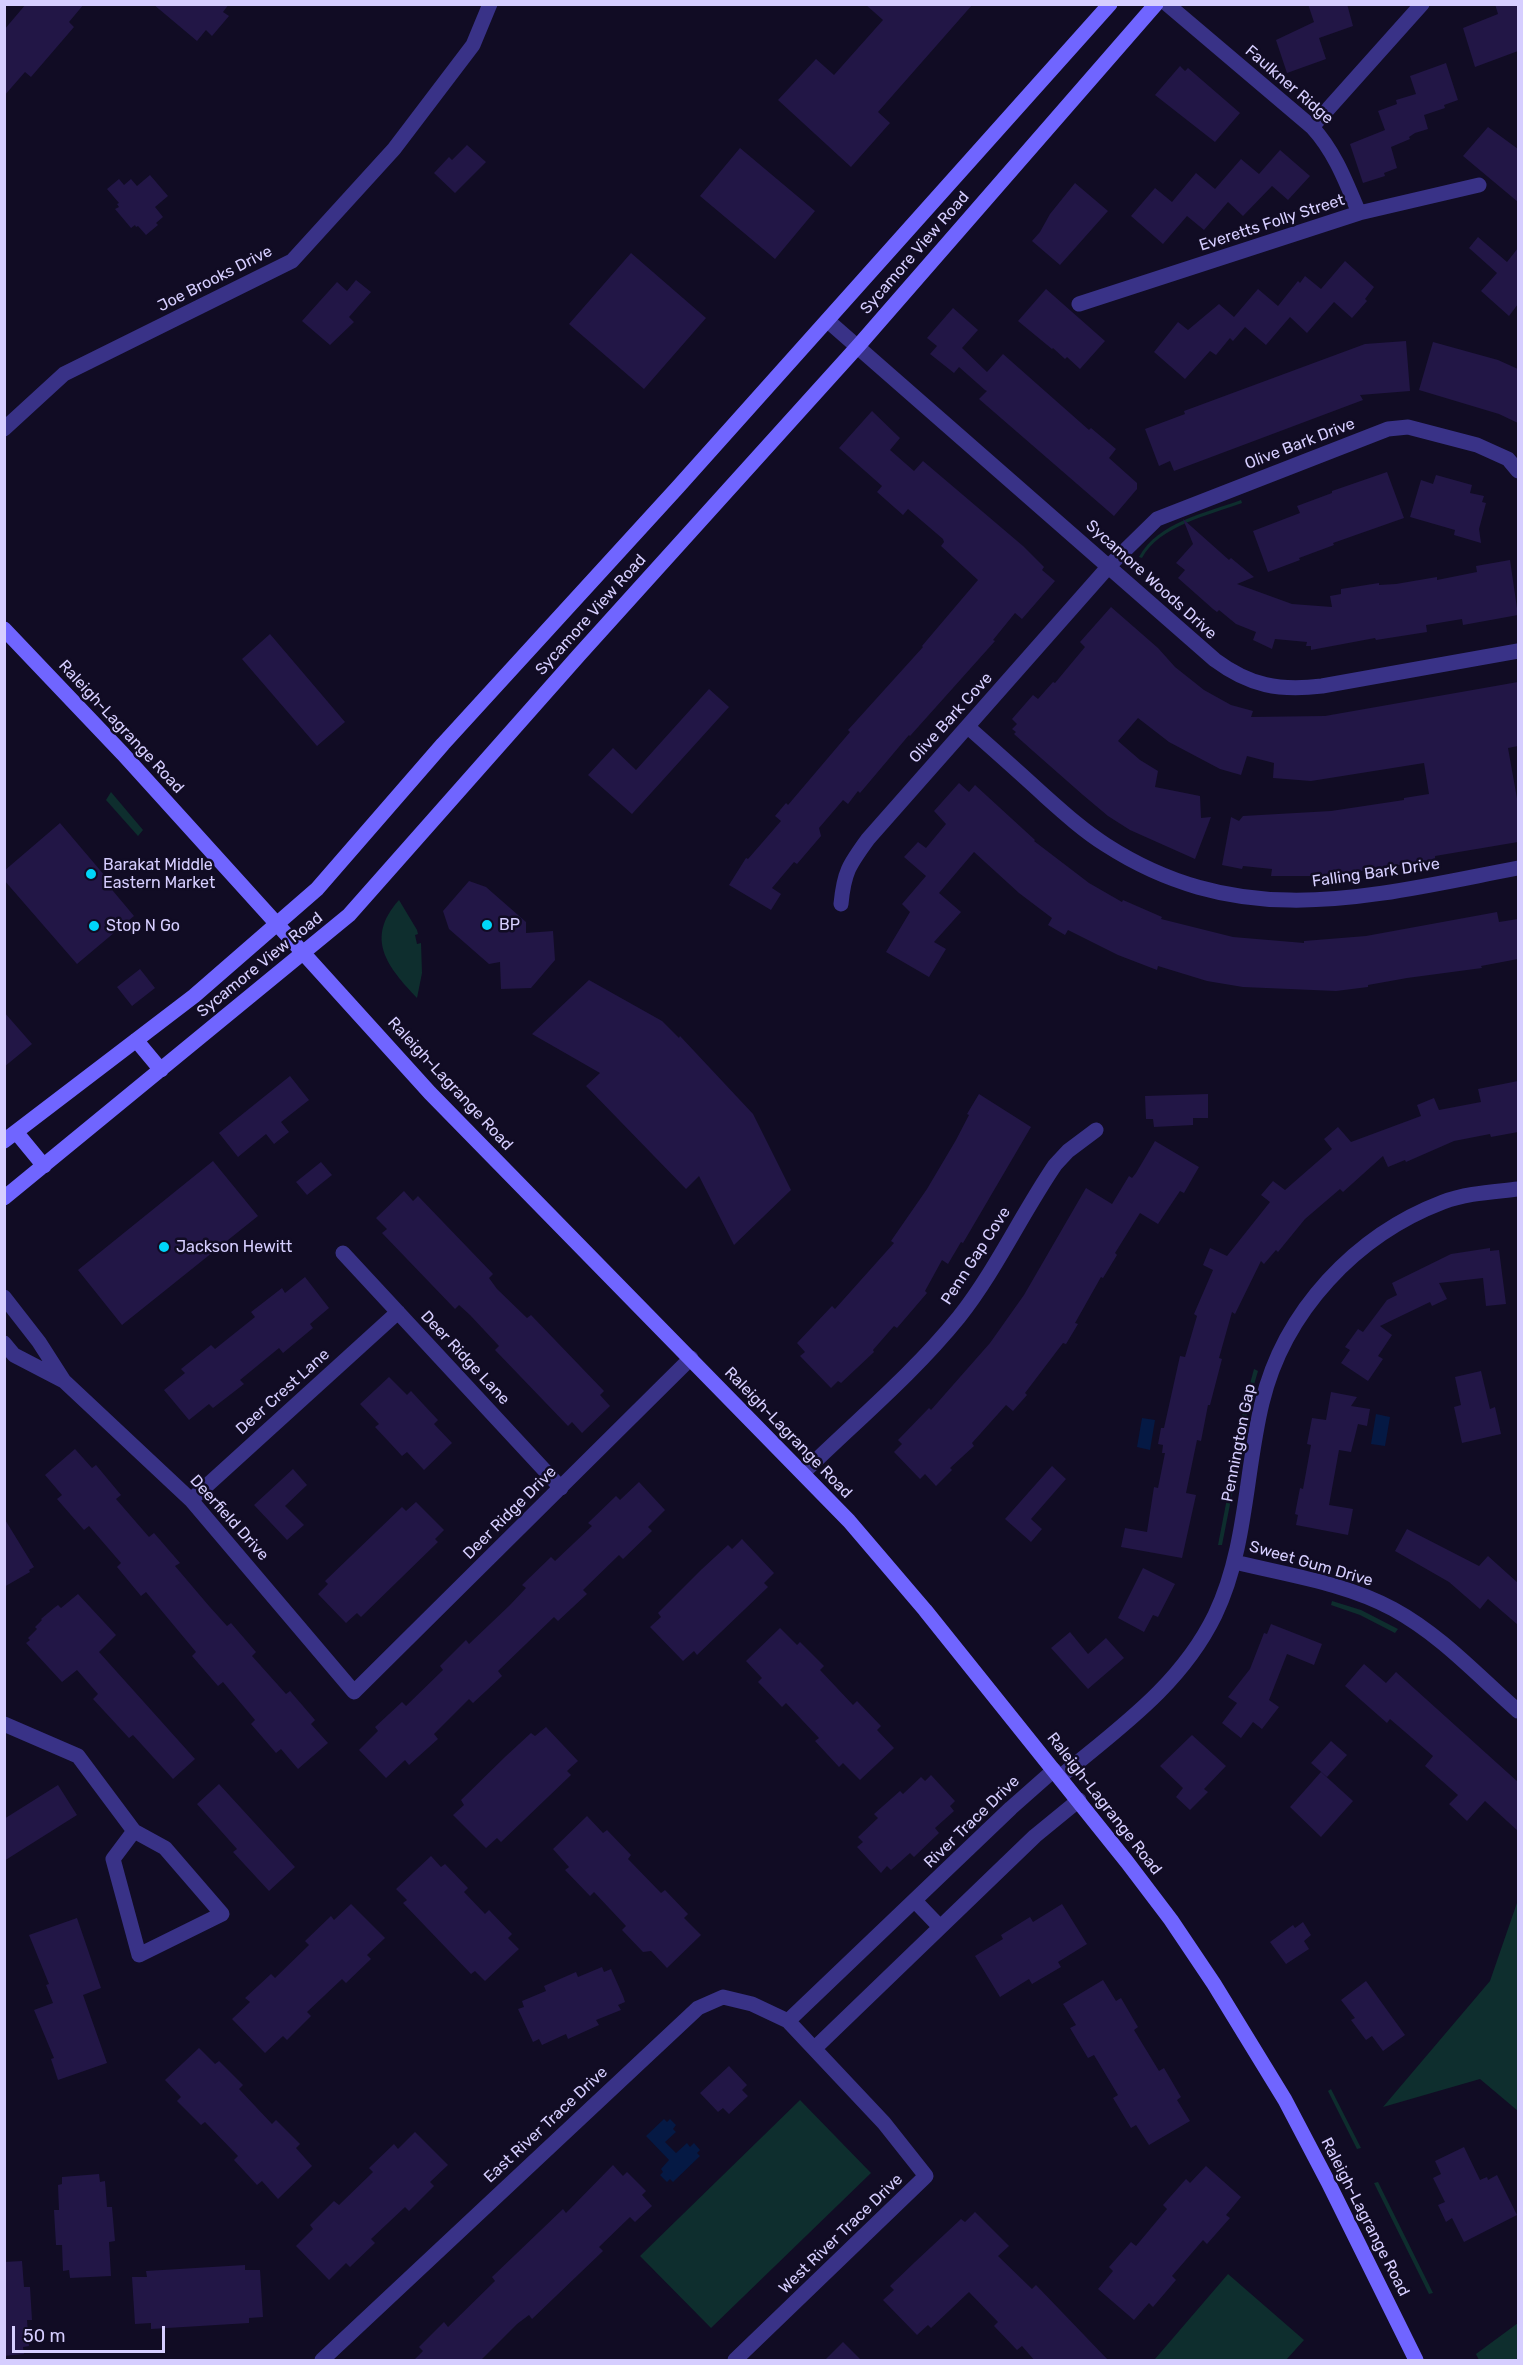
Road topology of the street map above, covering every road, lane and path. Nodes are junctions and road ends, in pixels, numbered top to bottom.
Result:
1 (490, 4) edge
2 (1110, 4) edge
3 (1156, 4) edge
4 (1167, 4) edge
5 (1422, 4) edge
6 (1312, 127) junction
7 (1479, 185) dead end
8 (1359, 213) junction
9 (1079, 304) dead end
10 (828, 321) junction
11 (859, 345) junction
12 (4, 429) edge
13 (1518, 471) edge
14 (1109, 566) junction
15 (4, 629) edge
16 (1518, 651) edge
17 (968, 727) junction
18 (1518, 867) edge
19 (841, 904) dead end
20 (277, 923) junction
21 (305, 954) junction
22 (136, 1040) junction
23 (160, 1070) junction
24 (1096, 1130) dead end
25 (10, 1136) edge
26 (44, 1166) junction
27 (1518, 1189) edge
28 (4, 1198) edge
29 (343, 1253) dead end
30 (4, 1297) edge
31 (398, 1312) junction
32 (4, 1343) edge
33 (691, 1358) junction
34 (64, 1381) junction
35 (803, 1473) junction
36 (561, 1488) junction
37 (192, 1500) junction
38 (1234, 1562) junction
39 (354, 1692) joint
40 (1518, 1711) edge
41 (4, 1724) edge
42 (1057, 1773) junction
43 (1079, 1800) junction
44 (134, 1831) junction
45 (915, 1901) junction
46 (939, 1926) junction
47 (788, 2021) junction
48 (815, 2048) junction
49 (322, 2361) edge
50 (735, 2361) edge
51 (1416, 2361) edge

1 - 12 street, Joe Brooks Drive
2 - 10 main road, Sycamore View Road
3 - 11 main road, Sycamore View Road
4 - 6 street, Faulkner Ridge
5 - 6 street
6 - 8 street, Faulkner Ridge
7 - 8 street, Everetts Folly Street
8 - 9 street, Everetts Folly Street
10 - 11 street, Sycamore Woods Drive
10 - 20 main road, Sycamore View Road
11 - 14 street, Sycamore Woods Drive
11 - 21 main road, Sycamore View Road
13 - 14 street, Olive Bark Drive
14 - 16 street, Sycamore Woods Drive
14 - 17 street, Olive Bark Cove
15 - 20 main road, Raleigh-Lagrange Road
17 - 18 street, Falling Bark Drive
17 - 19 street, Olive Bark Cove
20 - 21 main road, Raleigh-Lagrange Road
20 - 22 main road, Sycamore View Road
21 - 23 main road, Sycamore View Road
21 - 33 main road, Raleigh-Lagrange Road
22 - 23 main road
22 - 25 main road, Sycamore View Road
23 - 26 main road, Sycamore View Road
24 - 35 street, Penn Gap Cove
25 - 26 main road
26 - 28 main road, Sycamore View Road
27 - 38 street, Pennington Gap
29 - 31 street, Deer Ridge Lane
30 - 34 street, Deerfield Drive
31 - 36 street, Deer Ridge Lane
31 - 37 street, Deer Crest Lane
32 - 34 street, Deerfield Drive
33 - 35 main road, Raleigh-Lagrange Road
33 - 36 street, Deer Ridge Drive
34 - 37 street, Deerfield Drive
35 - 42 main road, Raleigh-Lagrange Road
36 - 39 street, Deer Ridge Drive
37 - 39 street, Deerfield Drive
38 - 40 street, Sweet Gum Drive
38 - 42 street, Pennington Gap
41 - 44 street
42 - 43 main road, Raleigh-Lagrange Road
42 - 45 street, River Trace Drive
43 - 46 street
43 - 51 main road, Raleigh-Lagrange Road
44 - 44 street
45 - 46 street
45 - 47 street, River Trace Drive
46 - 48 street
47 - 48 street, East River Trace Drive
47 - 49 street, East River Trace Drive
48 - 50 street, West River Trace Drive

